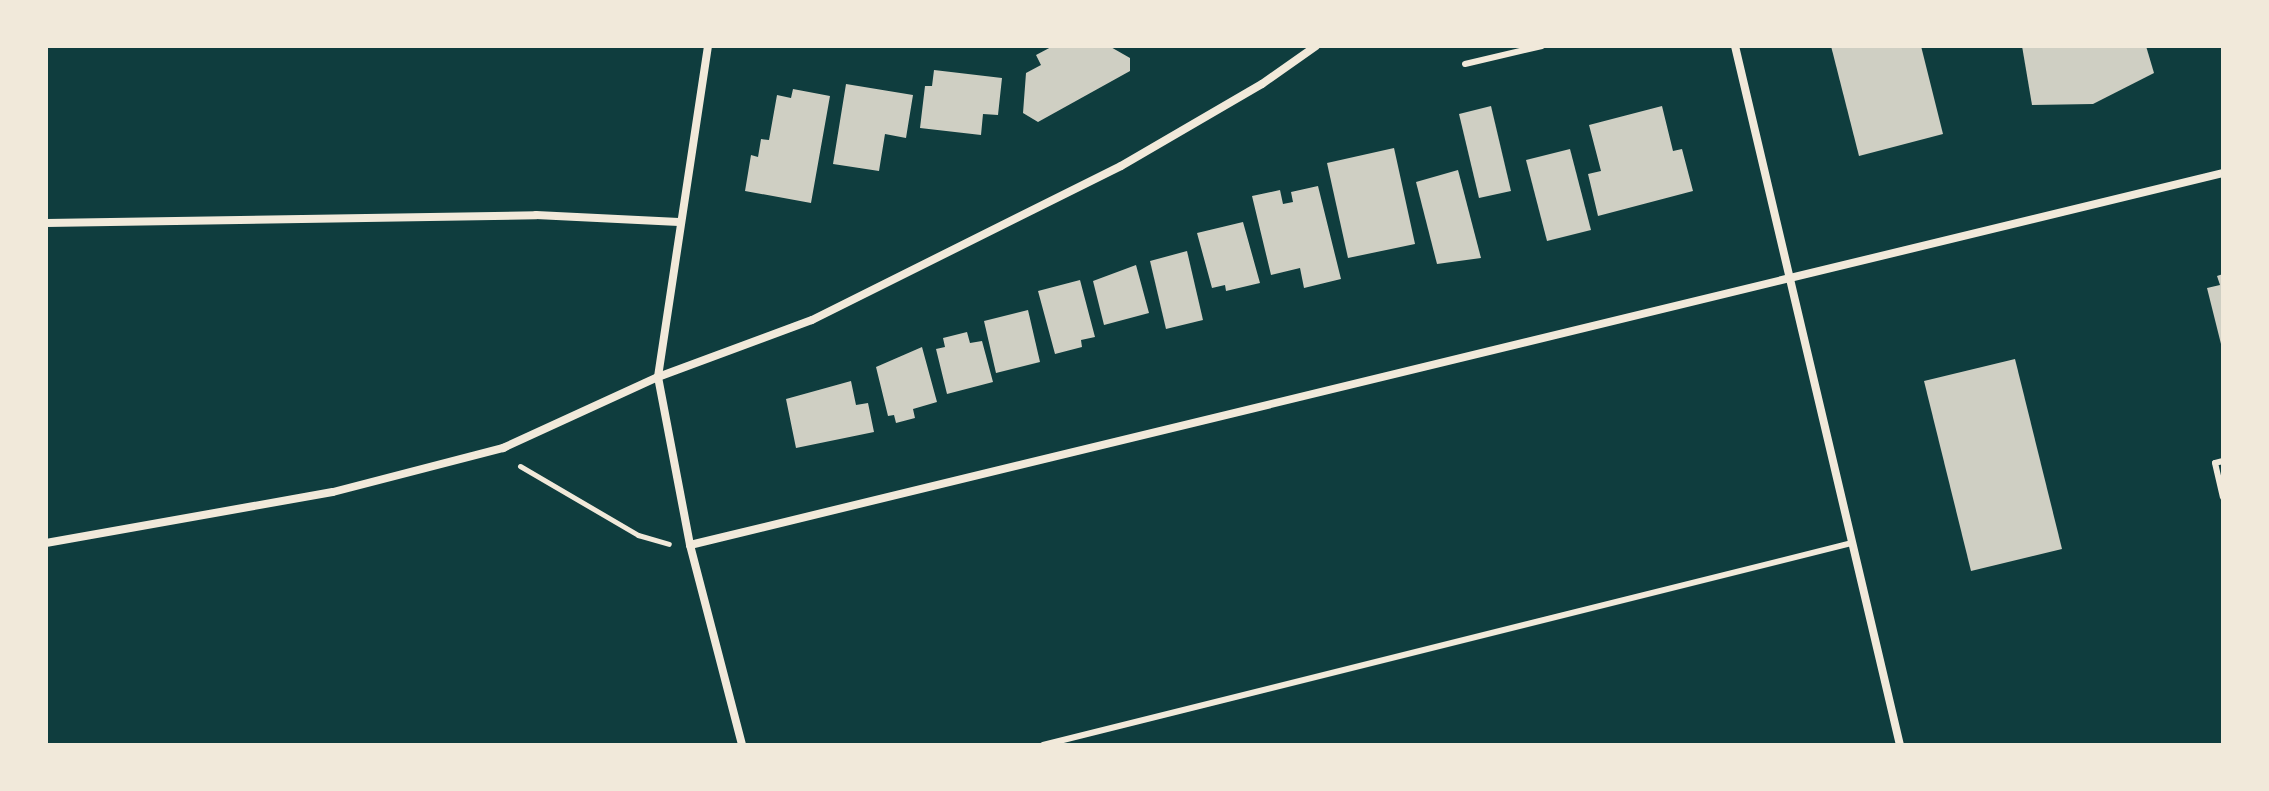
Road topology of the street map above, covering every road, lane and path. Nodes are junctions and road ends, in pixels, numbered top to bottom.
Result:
1 (708, 46) edge
2 (1316, 46) edge
3 (1542, 46) edge
4 (1735, 46) edge
5 (1465, 64) dead end
6 (2223, 173) edge
7 (679, 222) junction
8 (46, 223) edge
9 (1788, 276) junction
10 (658, 377) junction
11 (509, 459) dead end
12 (2223, 461) edge
13 (2223, 497) edge
14 (46, 543) edge
15 (1852, 543) junction
16 (690, 545) junction
17 (742, 745) edge
18 (1043, 745) edge
19 (1900, 745) edge

1 - 7 street
2 - 10 street
3 - 5 lane
4 - 9 street
6 - 9 street
7 - 8 street
7 - 10 street
9 - 15 street
9 - 16 street
10 - 14 street
10 - 16 street
11 - 16 path
12 - 13 lane
15 - 18 lane
15 - 19 street
16 - 17 street

